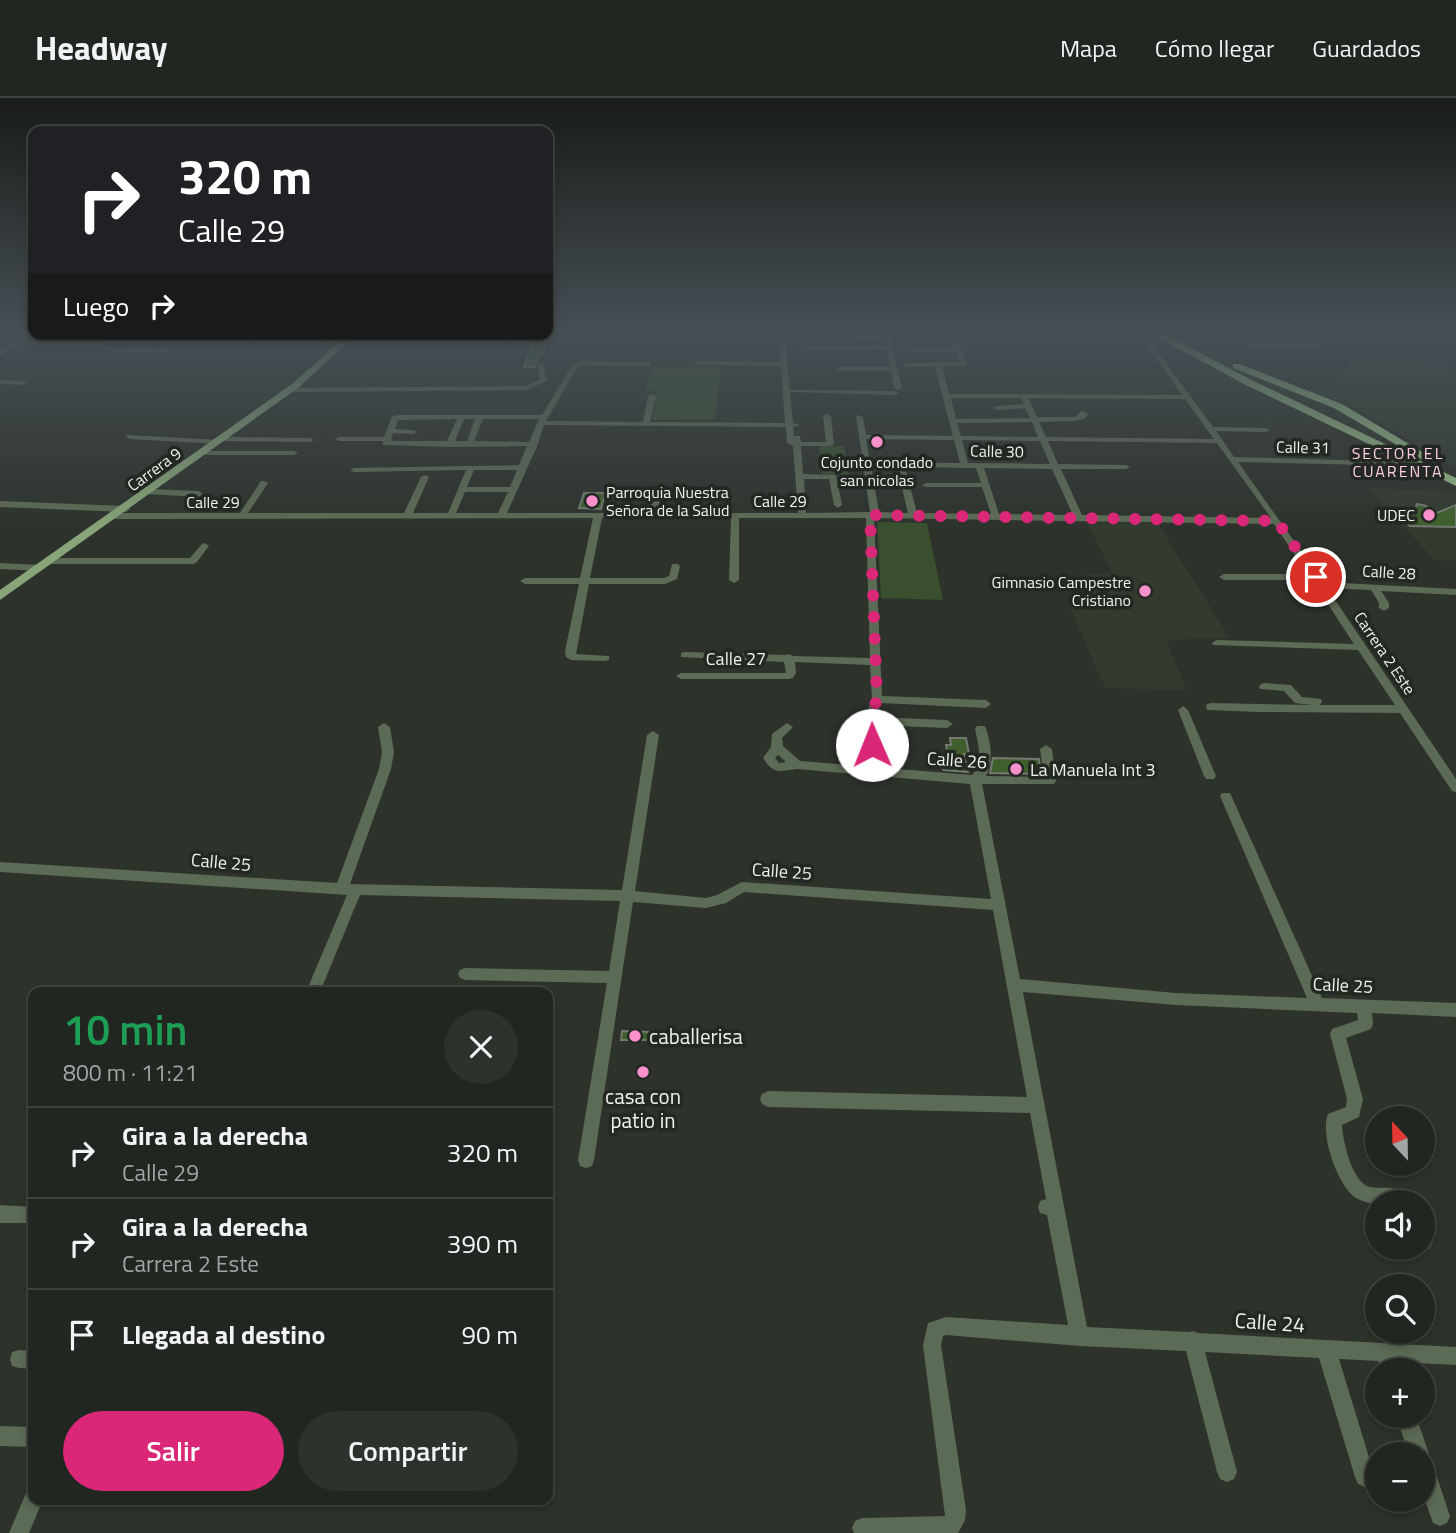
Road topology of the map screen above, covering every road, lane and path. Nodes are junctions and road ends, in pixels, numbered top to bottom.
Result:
1 (652, 396) dead end
2 (278, 397) edge
3 (556, 397) edge
4 (789, 397) edge
5 (791, 397) edge
6 (945, 397) joint
7 (1188, 397) joint
8 (1278, 397) edge
9 (1284, 397) edge
10 (1307, 397) edge
11 (1319, 397) edge
12 (790, 402) junction
13 (1025, 402) junction
14 (997, 408) dead end
15 (1084, 413) dead end
16 (462, 416) junction
17 (480, 416) junction
18 (827, 416) dead end
19 (859, 417) dead end
20 (542, 420) junction
21 (1032, 420) junction
22 (953, 421) junction
23 (646, 424) junction
24 (793, 426) junction
25 (1212, 429) junction
26 (1266, 430) dead end
27 (413, 432) dead end
28 (1384, 432) junction
29 (130, 437) dead end
30 (863, 437) junction
31 (389, 438) junction
32 (958, 438) junction
33 (339, 439) dead end
34 (1043, 439) junction
35 (310, 440) dead end
36 (221, 441) junction
37 (1220, 441) junction
38 (794, 443) junction
39 (469, 444) junction
40 (534, 444) junction
41 (449, 445) junction
42 (204, 453) junction
43 (294, 453) dead end
44 (792, 458) joint
45 (1233, 459) junction
46 (868, 464) junction
47 (900, 464) junction
48 (1415, 464) junction
49 (965, 465) junction
50 (979, 465) junction
51 (1057, 466) junction
52 (523, 467) junction
53 (1126, 467) dead end
54 (471, 469) junction
55 (355, 470) dead end
56 (1456, 473) edge
57 (799, 476) junction
58 (1443, 476) junction
59 (425, 477) dead end
60 (1456, 482) edge
61 (264, 483) dead end
62 (926, 485) dead end
63 (986, 485) junction
64 (512, 489) junction
65 (659, 489) dead end
66 (462, 490) junction
67 (150, 492) junction
68 (198, 494) dead end
69 (0, 505) edge
70 (838, 505) dead end
71 (126, 509) junction
72 (502, 514) junction
73 (598, 515) junction
74 (652, 515) junction
75 (735, 515) junction
76 (873, 515) junction
77 (115, 516) junction
78 (242, 516) junction
79 (407, 516) junction
80 (451, 516) junction
81 (799, 516) junction
82 (913, 516) junction
83 (996, 517) junction
84 (1080, 518) junction
85 (1277, 521) junction
86 (205, 546) dead end
87 (50, 561) junction
88 (0, 566) edge
89 (675, 566) dead end
90 (40, 568) junction
91 (1224, 577) dead end
92 (734, 579) dead end
93 (525, 581) dead end
94 (1318, 581) junction
95 (584, 583) junction
96 (1374, 587) junction
97 (1451, 591) edge
98 (0, 596) edge
99 (1456, 604) edge
100 (1384, 608) dead end
101 (1217, 643) dead end
102 (1363, 647) junction
103 (685, 655) dead end
104 (789, 657) junction
105 (606, 658) dead end
106 (875, 662) junction
107 (681, 676) dead end
108 (1264, 687) dead end
109 (877, 699) junction
110 (986, 704) dead end
111 (1401, 706) junction
112 (1211, 707) dead end
113 (1183, 710) dead end
114 (869, 721) junction
115 (947, 724) dead end
116 (384, 727) dead end
117 (787, 727) dead end
118 (981, 729) dead end
119 (653, 735) dead end
120 (872, 745) dead end
121 (1046, 749) dead end
122 (1210, 776) dead end
123 (975, 780) junction
124 (1452, 789) edge
125 (1226, 796) dead end
126 (0, 867) edge
127 (349, 889) junction
128 (629, 896) junction
129 (999, 905) junction
130 (466, 974) dead end
131 (615, 977) junction
132 (1013, 985) junction
133 (315, 987) edge
134 (1316, 1003) junction
135 (1364, 1006) junction
136 (1456, 1010) edge
137 (768, 1099) dead end
138 (1036, 1105) junction
139 (586, 1160) dead end
140 (1365, 1194) edge
141 (1046, 1206) dead end
142 (0, 1214) edge
143 (28, 1215) edge
144 (1080, 1337) junction
145 (1193, 1340) junction
146 (1326, 1348) junction
147 (1384, 1352) junction
148 (1386, 1358) edge
149 (1454, 1360) edge
150 (0, 1436) edge
151 (28, 1437) edge
152 (1227, 1472) dead end
153 (1365, 1477) dead end
154 (1435, 1501) edge
155 (31, 1505) edge
156 (1440, 1516) dead end
157 (862, 1528) dead end
158 (19, 1533) edge

1 - 23 street
2 - 36 main road, Carrera 9
3 - 20 street
4 - 12 street
5 - 12 street
6 - 13 street
6 - 22 street
7 - 13 street
7 - 25 street, Carrera 2 Este
8 - 48 highway
9 - 10 highway
11 - 28 highway
12 - 24 street
13 - 14 street
13 - 21 street
15 - 21 street
16 - 17 street
16 - 31 street
16 - 41 street
17 - 20 street
17 - 39 street
18 - 38 street
19 - 30 street
20 - 23 street
20 - 40 street
21 - 22 street
21 - 34 street
22 - 32 street
23 - 24 street
24 - 38 street
25 - 26 street
25 - 37 street, Carrera 2 Este
27 - 31 street
28 - 56 highway
28 - 58 highway
29 - 36 street
30 - 32 street
30 - 46 street
31 - 33 street
31 - 41 street
32 - 34 street
32 - 49 street
34 - 37 street
34 - 51 street
35 - 36 street
36 - 42 main road, Carrera 9
37 - 45 street, Carrera 2 Este
38 - 44 street
38 - 57 street
39 - 40 street
39 - 41 street
40 - 52 street
42 - 43 street
42 - 67 main road, Carrera 9
44 - 81 street
45 - 48 street, Calle 31
45 - 85 street, Carrera 2 Este
46 - 47 street, Calle 30
46 - 76 street
47 - 49 street, Calle 30
47 - 82 street
48 - 58 highway
49 - 50 street, Calle 30
50 - 51 street, Calle 30
50 - 63 street
51 - 53 street, Calle 30
51 - 84 street
52 - 54 street
52 - 64 street
54 - 55 street
54 - 66 street
57 - 70 street
57 - 81 street
58 - 60 highway
59 - 79 street
61 - 78 street
62 - 63 street
63 - 83 street
64 - 66 street
64 - 72 street
65 - 74 street
66 - 80 street
67 - 68 street
67 - 71 main road, Carrera 9
69 - 71 street
71 - 77 main road, Carrera 9
72 - 73 street, Calle 29
72 - 80 street, Calle 29
73 - 74 street, Calle 29
73 - 95 street
74 - 75 street, Calle 29
75 - 81 street, Calle 29
75 - 92 street
76 - 81 street, Calle 29
76 - 82 street, Calle 29
76 - 106 street
77 - 78 street, Calle 29
77 - 87 main road, Carrera 9
78 - 79 street, Calle 29
79 - 80 street, Calle 29
82 - 83 street, Calle 29
83 - 84 street, Calle 29
84 - 85 street, Calle 29
85 - 94 street, Carrera 2 Este
86 - 87 street
87 - 90 main road, Carrera 9
88 - 90 street
89 - 95 street
90 - 98 main road, Carrera 9
91 - 94 street, Calle 28
93 - 95 street
94 - 96 street, Calle 28
94 - 102 street, Carrera 2 Este
95 - 105 street
96 - 97 street, Calle 28
96 - 100 street
97 - 99 street
101 - 102 street
102 - 111 street, Carrera 2 Este
103 - 104 street
104 - 106 street
104 - 107 street, Calle 27
106 - 109 street
108 - 111 street
109 - 110 street
109 - 114 street
111 - 112 street
111 - 124 street, Carrera 2 Este
113 - 122 street
114 - 115 street
114 - 120 street
116 - 127 street
117 - 123 street, Calle 26
118 - 123 street
119 - 128 street
121 - 123 street, Calle 26
123 - 129 street
125 - 134 street
126 - 127 street, Calle 25
127 - 128 street, Calle 25
127 - 133 street
128 - 129 street, Calle 25
128 - 131 street
129 - 132 street
130 - 131 street
131 - 139 street
132 - 134 street, Calle 25
132 - 138 street
134 - 135 street, Calle 25
135 - 136 street, Calle 25
135 - 140 street
137 - 138 street
138 - 144 street
141 - 144 street
142 - 143 street
144 - 145 street, Calle 24
144 - 157 street, Calle 24
145 - 146 street, Calle 24
145 - 152 street
146 - 147 street, Calle 24
146 - 153 street
147 - 148 street
147 - 149 street, Calle 24
150 - 151 street
154 - 156 street
155 - 158 street

